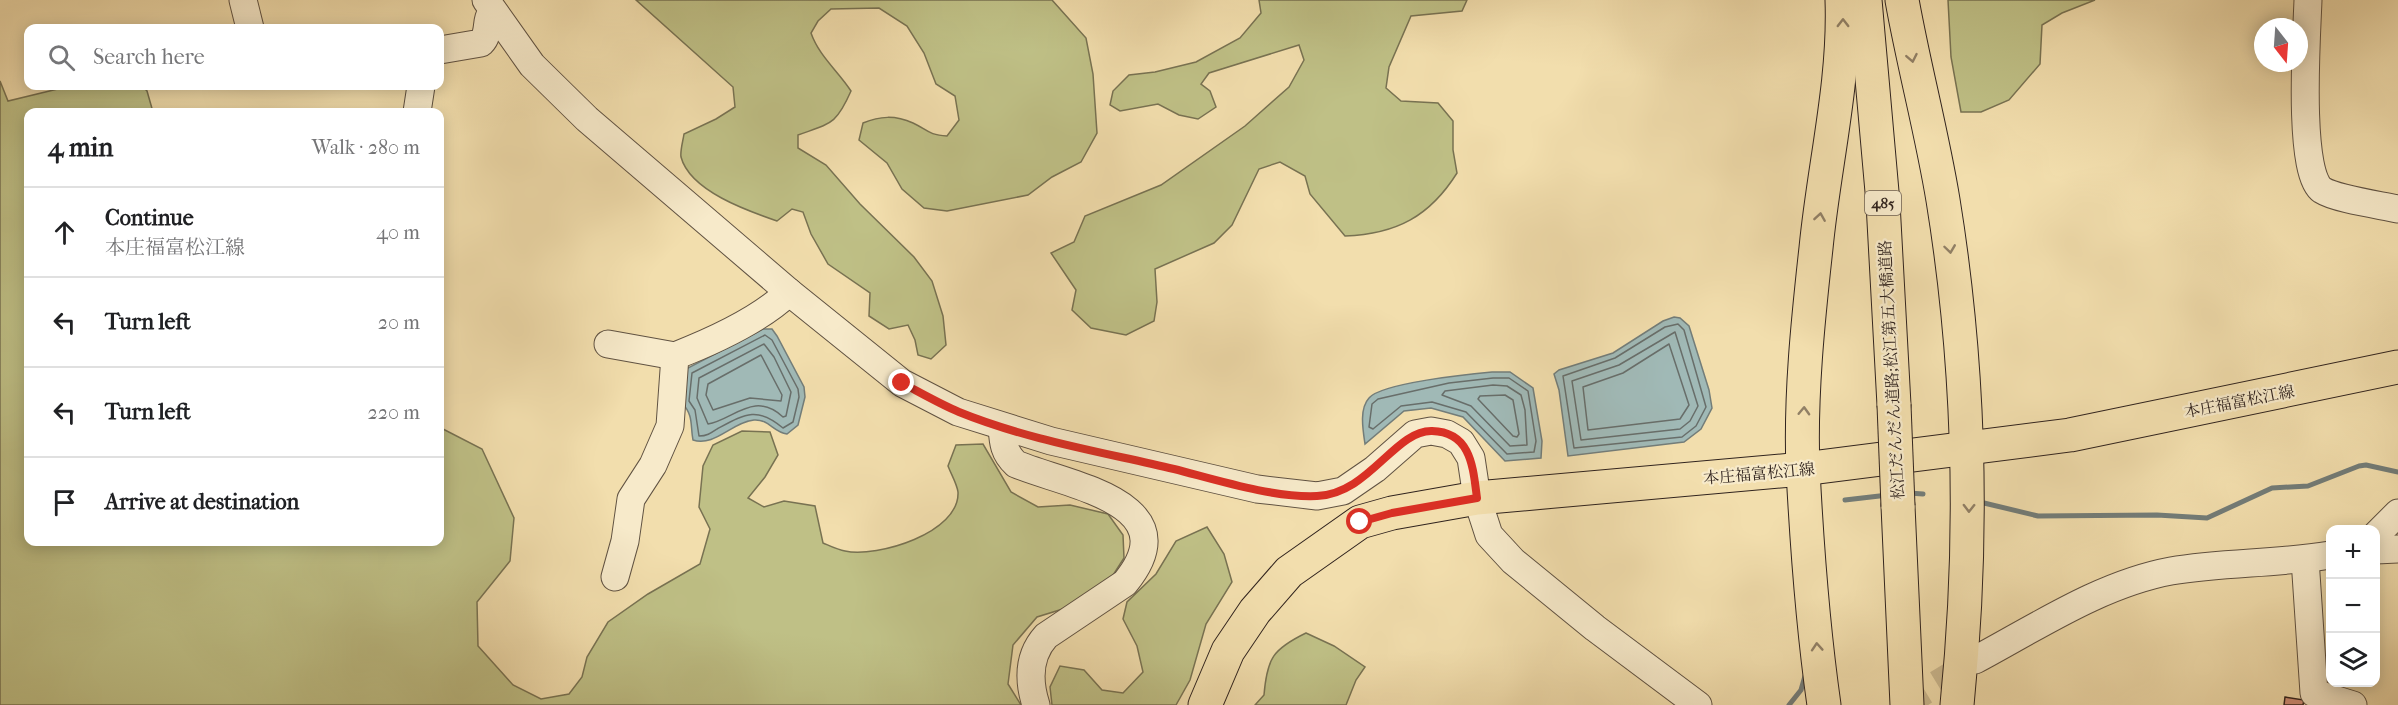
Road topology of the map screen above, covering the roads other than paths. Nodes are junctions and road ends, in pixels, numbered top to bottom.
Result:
1 (243, 0) edge
2 (1842, 0) edge
3 (1865, 0) edge
4 (1902, 0) edge
5 (2308, 0) edge
6 (490, 5) edge
7 (249, 24) edge
8 (444, 50) edge
9 (420, 90) edge
10 (418, 108) edge
11 (2398, 209) edge
12 (789, 292) junction
13 (608, 344) dead end
14 (675, 356) junction
15 (2398, 367) edge
16 (1002, 428) junction
17 (1966, 450) junction
18 (1803, 469) junction
19 (1477, 498) junction
20 (2398, 513) edge
21 (2380, 530) edge
22 (2398, 549) edge
23 (2380, 550) edge
24 (2318, 557) edge
25 (615, 577) dead end
26 (1975, 660) tunnel mouth
27 (1036, 705) edge
28 (1205, 705) edge
29 (1698, 705) edge
30 (1824, 705) edge
31 (1907, 705) edge
32 (1957, 705) edge
33 (2353, 705) edge

1 - 7 street
18 -> 2 main road
3 - 31 main road, 松江だんだん道路;松江第五大橋道路 / 485, bridge
4 -> 17 main road
5 - 11 street
6 - 8 street
6 - 12 street
9 - 10 street
12 - 14 street
12 - 16 street
13 - 14 street
14 - 25 street
15 - 17 main road, 本庄福富松江線
16 - 19 street
16 - 27 street
17 - 18 main road, 本庄福富松江線
17 -> 32 main road
18 - 19 main road, 本庄福富松江線
30 -> 18 main road
19 - 28 main road, 本庄福富松江線
19 - 29 street
20 - 21 street
22 - 23 street
24 - 26 street
24 - 33 street

